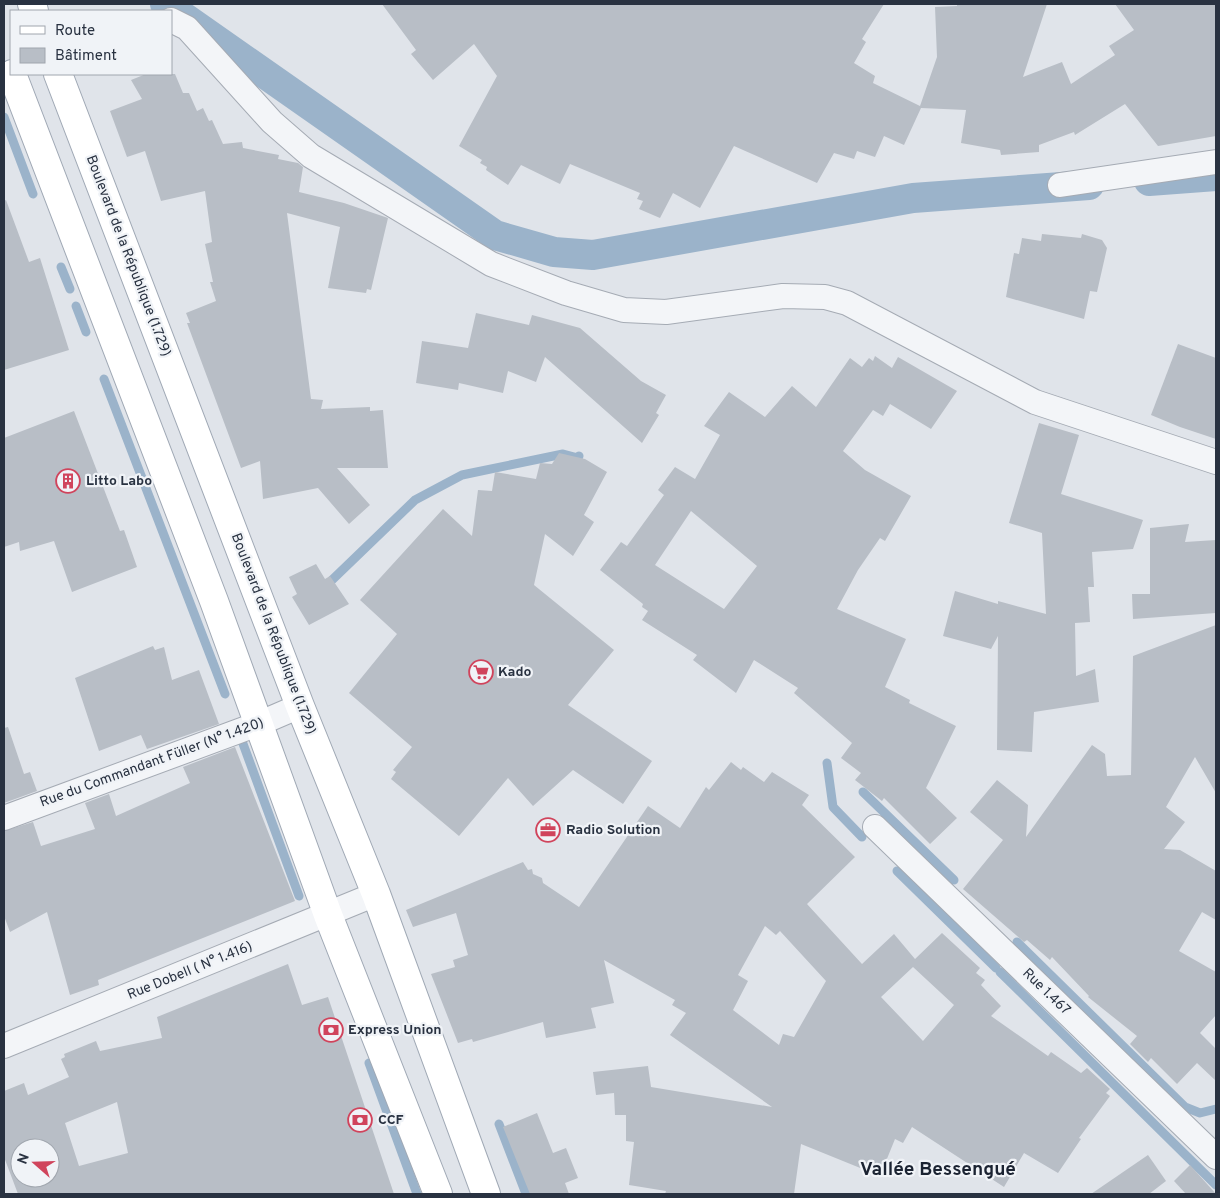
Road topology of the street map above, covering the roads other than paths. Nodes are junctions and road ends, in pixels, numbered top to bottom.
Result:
1 (172, 20) edge
2 (4, 53) edge
3 (10, 70) edge
4 (12, 75) edge
5 (58, 75) edge
6 (1216, 162) edge
7 (1060, 185) dead end
8 (1216, 462) edge
9 (300, 706) junction
10 (258, 724) junction
11 (4, 818) edge
12 (875, 827) dead end
13 (376, 894) junction
14 (328, 915) junction
15 (4, 1046) edge
16 (1215, 1152) edge
17 (438, 1194) edge
18 (486, 1194) edge

1 - 8 street
2 - 3 main road
4 - 10 main road
5 - 9 main road, Boulevard de la République (1.729)
6 - 7 street
9 - 10 street, Rue du Commandant Füller (N° 1.420)
9 - 13 main road, Boulevard de la République (1.729)
10 - 11 street, Rue du Commandant Füller (N° 1.420)
10 - 14 main road
12 - 16 street, Rue 1.467
13 - 14 street, Rue Dobell ( N° 1.416)
13 - 18 main road, Boulevard de la République (1.729)
14 - 15 street, Rue Dobell ( N° 1.416)
14 - 17 main road

